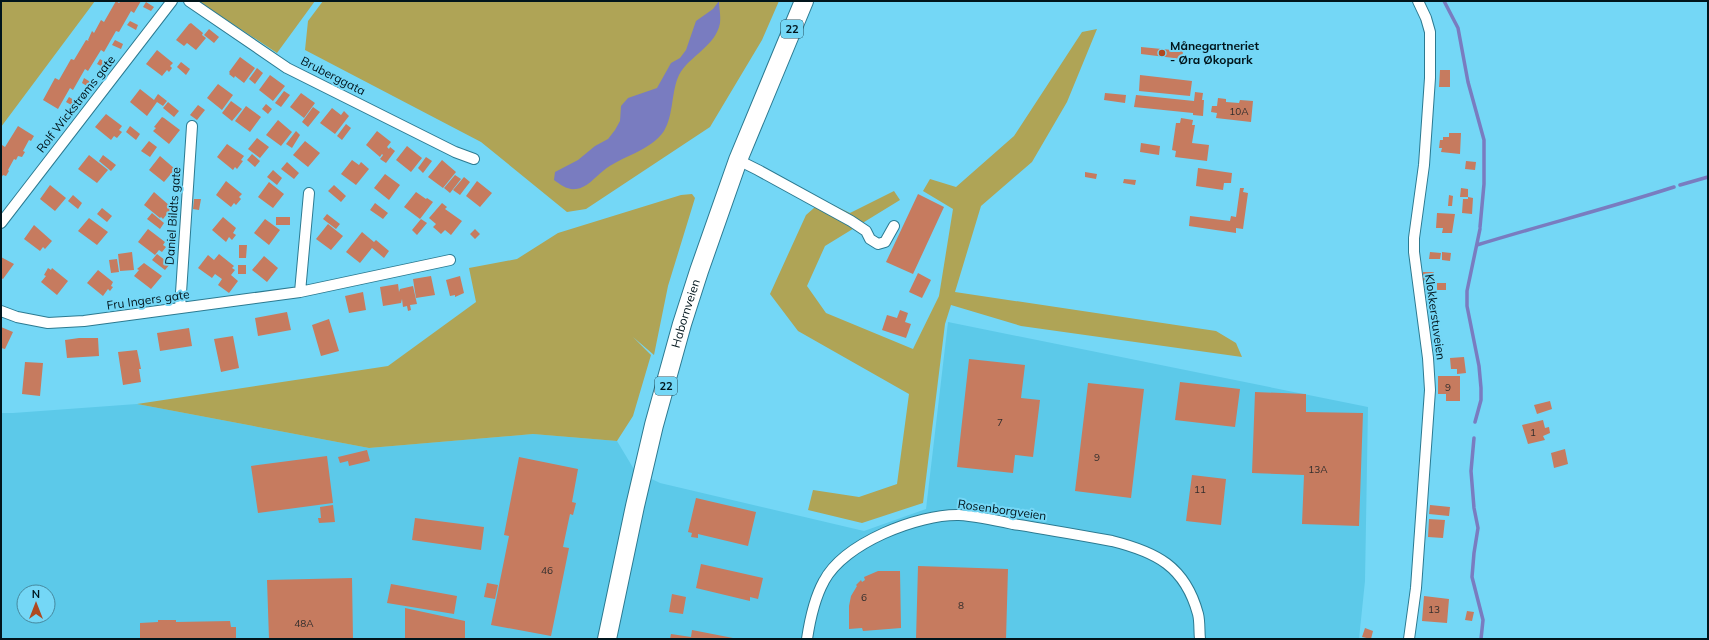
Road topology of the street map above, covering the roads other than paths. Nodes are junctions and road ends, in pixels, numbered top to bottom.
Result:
1 (172, 1) edge
2 (189, 1) edge
3 (804, 1) edge
4 (1418, 1) edge
5 (192, 126) dead end
6 (474, 159) dead end
7 (738, 160) junction
8 (309, 192) dead end
9 (1, 224) edge
10 (894, 226) dead end
11 (450, 260) dead end
12 (300, 292) junction
13 (180, 308) junction
14 (1, 310) edge
15 (607, 639) edge
16 (807, 639) edge
17 (1200, 639) edge
18 (1409, 639) edge

1 - 9 street, Rolf Wickstrøms gate
2 - 6 street, Bruberggata
3 - 7 highway, Habornveien / 22
4 - 18 street, Klokkerstuveien
5 - 13 street, Daniel Bildts gate
7 - 10 street
7 - 15 highway, Habornveien / 22
8 - 12 street
11 - 12 street, Fru Ingers gate
12 - 13 street, Fru Ingers gate
13 - 14 street, Fru Ingers gate
16 - 17 street, Rosenborgveien

